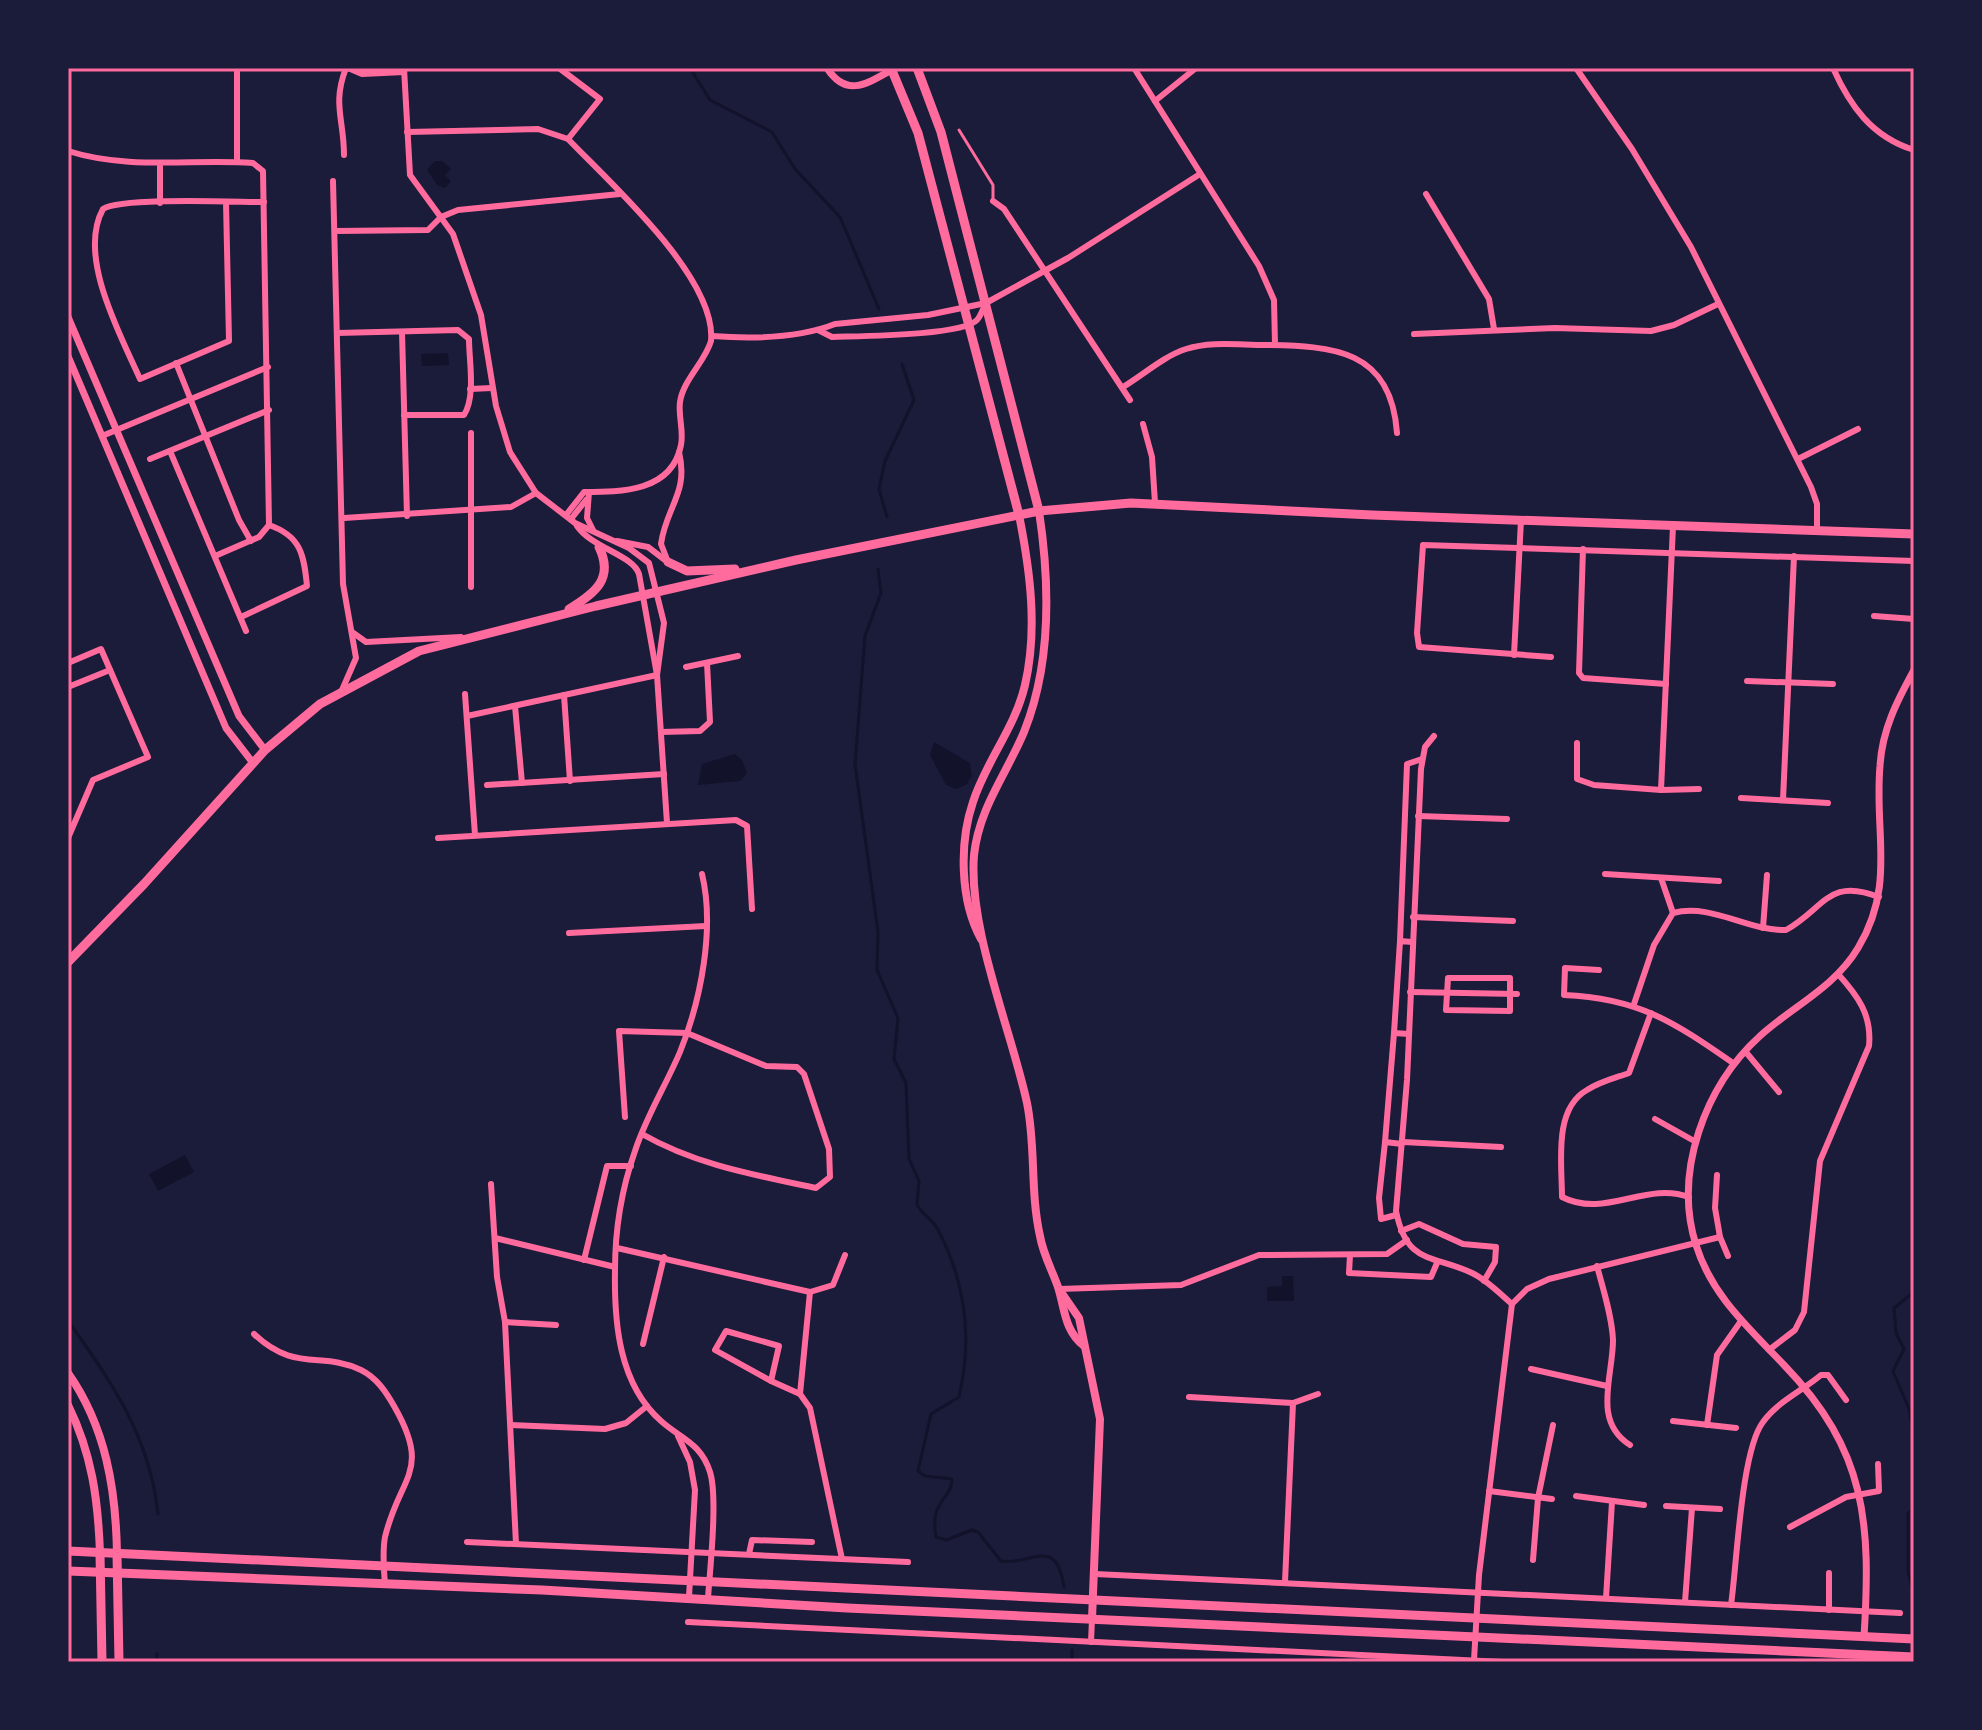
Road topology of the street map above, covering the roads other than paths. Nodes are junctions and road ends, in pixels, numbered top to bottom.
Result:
1 (237, 68) edge
2 (347, 68) edge
3 (559, 68) edge
4 (827, 68) edge
5 (917, 68) edge
6 (1134, 68) edge
7 (1196, 68) edge
8 (1576, 68) edge
9 (1833, 68) edge
10 (892, 69) edge
11 (404, 70) edge
12 (1155, 101) junction
13 (959, 130) dead end
14 (407, 132) junction
15 (568, 139) junction
16 (1914, 150) edge
17 (68, 151) edge
18 (344, 155) dead end
19 (237, 162) junction
20 (160, 164) junction
21 (1200, 174) junction
22 (333, 181) dead end
23 (620, 194) junction
24 (1426, 194) dead end
25 (993, 201) joint
26 (226, 202) junction
27 (264, 202) junction
28 (160, 203) junction
29 (441, 217) junction
30 (335, 231) junction
31 (1045, 271) junction
32 (986, 303) junction
33 (1718, 304) junction
34 (964, 308) junction
35 (68, 317) edge
36 (969, 325) junction
37 (1494, 329) junction
38 (818, 330) junction
39 (402, 332) junction
40 (337, 333) junction
41 (1414, 334) dead end
42 (712, 336) junction
43 (1275, 345) junction
44 (68, 356) edge
45 (176, 363) junction
46 (268, 367) junction
47 (1123, 387) junction
48 (492, 388) junction
49 (470, 389) junction
50 (191, 400) junction
51 (1130, 400) dead end
52 (269, 410) junction
53 (404, 415) junction
54 (1143, 424) dead end
55 (1858, 429) dead end
56 (117, 431) junction
57 (471, 433) dead end
58 (1397, 433) dead end
59 (102, 436) junction
60 (206, 436) junction
61 (170, 451) junction
62 (679, 451) junction
63 (150, 459) dead end
64 (1798, 459) junction
65 (536, 493) junction
66 (588, 495) junction
67 (1155, 503) junction
68 (471, 507) junction
69 (1039, 511) junction
70 (1019, 515) junction
71 (407, 516) junction
72 (344, 518) junction
73 (571, 519) junction
74 (1521, 520) junction
75 (269, 525) junction
76 (1673, 526) junction
77 (1817, 530) junction
78 (594, 532) junction
79 (1914, 534) edge
80 (251, 541) junction
81 (614, 541) junction
82 (599, 547) junction
83 (1520, 547) junction
84 (1583, 549) junction
85 (1672, 552) junction
86 (215, 556) junction
87 (1794, 556) junction
88 (1914, 561) edge
89 (668, 562) junction
90 (762, 568) junction
91 (471, 587) dead end
92 (658, 592) junction
93 (645, 595) junction
94 (560, 614) junction
95 (1874, 616) dead end
96 (241, 617) junction
97 (1914, 619) edge
98 (246, 631) dead end
99 (352, 631) junction
100 (465, 637) junction
101 (1514, 655) junction
102 (738, 656) dead end
103 (1551, 657) dead end
104 (68, 663) edge
105 (707, 663) junction
106 (686, 667) dead end
107 (110, 670) junction
108 (1914, 670) edge
109 (657, 675) junction
110 (1747, 681) dead end
111 (1789, 682) junction
112 (1666, 684) junction
113 (1833, 684) dead end
114 (68, 687) edge
115 (342, 690) junction
116 (465, 694) dead end
117 (564, 695) junction
118 (515, 706) junction
119 (467, 716) junction
120 (661, 732) junction
121 (1434, 736) dead end
122 (1577, 743) dead end
123 (265, 750) junction
124 (1422, 759) junction
125 (253, 763) junction
126 (664, 774) junction
127 (570, 781) junction
128 (522, 783) junction
129 (487, 785) dead end
130 (1699, 789) dead end
131 (1661, 790) junction
132 (1741, 798) dead end
133 (1783, 800) junction
134 (1828, 803) dead end
135 (1418, 816) junction
136 (1507, 819) dead end
137 (667, 823) junction
138 (475, 835) junction
139 (68, 838) edge
140 (438, 838) dead end
141 (702, 874) dead end
142 (1605, 874) dead end
143 (1767, 875) dead end
144 (1661, 878) junction
145 (1719, 881) dead end
146 (1879, 897) junction
147 (752, 909) dead end
148 (1673, 913) junction
149 (1413, 917) junction
150 (1513, 921) dead end
151 (706, 926) junction
152 (1763, 928) junction
153 (569, 933) dead end
154 (1400, 941) junction
155 (1412, 942) junction
156 (984, 943) junction
157 (68, 962) edge
158 (1599, 970) dead end
159 (1838, 974) junction
160 (1410, 992) junction
161 (1447, 993) junction
162 (1514, 994) junction
163 (1634, 1004) junction
164 (1651, 1013) junction
165 (687, 1033) junction
166 (1394, 1033) junction
167 (1409, 1034) junction
168 (1745, 1051) junction
169 (1733, 1063) junction
170 (1779, 1092) dead end
171 (625, 1117) dead end
172 (1655, 1119) dead end
173 (642, 1134) junction
174 (1385, 1142) junction
175 (1696, 1142) junction
176 (1403, 1143) junction
177 (1501, 1147) dead end
178 (631, 1166) junction
179 (1717, 1175) dead end
180 (491, 1184) dead end
181 (1689, 1197) junction
182 (1396, 1215) junction
183 (1401, 1231) junction
184 (1720, 1237) junction
185 (495, 1238) junction
186 (1407, 1240) junction
187 (1695, 1243) junction
188 (617, 1248) junction
189 (845, 1255) dead end
190 (1350, 1255) junction
191 (1728, 1256) dead end
192 (664, 1257) junction
193 (584, 1260) junction
194 (1437, 1263) junction
195 (1597, 1266) junction
196 (615, 1267) junction
197 (1484, 1281) junction
198 (1059, 1289) junction
199 (810, 1292) junction
200 (1512, 1304) junction
201 (1741, 1321) junction
202 (505, 1322) junction
203 (556, 1325) dead end
204 (254, 1334) dead end
205 (643, 1344) dead end
206 (1769, 1350) junction
207 (1531, 1369) dead end
208 (68, 1373) edge
209 (771, 1381) junction
210 (1607, 1386) junction
211 (1806, 1388) junction
212 (800, 1394) junction
213 (1318, 1394) dead end
214 (1189, 1397) dead end
215 (1846, 1400) dead end
216 (1293, 1403) junction
217 (68, 1405) edge
218 (647, 1406) junction
219 (1673, 1421) dead end
220 (511, 1425) junction
221 (1553, 1425) dead end
222 (1707, 1425) junction
223 (1736, 1428) dead end
224 (678, 1436) junction
225 (1630, 1445) dead end
226 (1878, 1464) dead end
227 (1489, 1491) junction
228 (1860, 1495) junction
229 (1576, 1496) dead end
230 (1538, 1498) junction
231 (1552, 1499) dead end
232 (1612, 1502) junction
233 (1644, 1505) dead end
234 (1666, 1506) dead end
235 (1692, 1508) junction
236 (1720, 1509) dead end
237 (1790, 1527) dead end
238 (467, 1542) dead end
239 (812, 1542) dead end
240 (516, 1544) junction
241 (68, 1551) edge
242 (691, 1551) junction
243 (710, 1552) junction
244 (100, 1553) junction
245 (117, 1554) junction
246 (749, 1554) junction
247 (842, 1559) junction
248 (1533, 1560) dead end
249 (908, 1562) dead end
250 (383, 1566) junction
251 (68, 1571) edge
252 (1829, 1573) dead end
253 (100, 1574) junction
254 (1095, 1574) junction
255 (117, 1575) junction
256 (690, 1580) junction
257 (710, 1581) junction
258 (1285, 1582) junction
259 (385, 1585) junction
260 (1479, 1592) junction
261 (689, 1597) junction
262 (708, 1598) junction
263 (1606, 1598) junction
264 (1093, 1600) junction
265 (1685, 1602) junction
266 (1731, 1605) junction
267 (1829, 1610) junction
268 (1866, 1610) junction
269 (1900, 1613) dead end
270 (1477, 1618) junction
271 (1092, 1619) junction
272 (688, 1622) dead end
273 (1476, 1635) junction
274 (1864, 1637) junction
275 (1914, 1639) edge
276 (1091, 1642) junction
277 (1914, 1657) edge
278 (1384, 1659) edge
279 (1474, 1660) edge
280 (102, 1662) edge
281 (119, 1662) edge
282 (1503, 1662) edge

1 - 19 street
2 - 11 street
2 - 18 street
3 - 15 street
4 - 10 street
5 - 32 main road
6 - 12 street
7 - 12 street
8 - 33 street
9 - 16 street
10 - 34 main road
11 - 14 street
12 - 21 street
13 - 25 lane
14 - 15 street
14 - 29 street
15 - 23 street
17 - 20 street
19 - 20 street
19 - 27 street
20 - 28 street
21 - 31 street
21 - 43 street
22 - 30 street
23 - 29 street
23 - 42 street
24 - 37 street
25 - 31 street
26 - 27 street
26 - 28 street
26 - 45 street
27 - 46 street
28 - 45 street
29 - 30 street
29 - 48 street
30 - 40 street
31 - 32 street
31 - 47 street
32 - 34 street
32 - 36 street
32 - 69 main road
33 - 37 street
33 - 64 street
34 - 36 main road
34 - 38 street
35 - 56 street
36 - 38 street
36 - 70 main road
37 - 41 street
38 - 42 street
39 - 40 street
39 - 49 street
39 - 53 street
40 - 72 street
42 - 62 street
43 - 47 street
43 - 58 street
44 - 59 street
45 - 50 street
46 - 50 street
46 - 52 street
47 - 51 street
48 - 49 street
48 - 65 street
49 - 53 street
50 - 56 street
50 - 60 street
52 - 60 street
52 - 75 street
53 - 71 street
54 - 67 street
55 - 64 street
56 - 59 street
56 - 123 street
57 - 68 street
59 - 125 street
60 - 61 street
60 - 80 street
61 - 63 street
61 - 86 street
62 - 66 street
62 - 89 street
64 - 77 street
65 - 68 street
65 - 73 street
66 - 73 street
66 - 78 street
67 - 69 main road
67 - 74 main road
68 - 71 street
68 - 91 street
69 - 70 main road
69 - 156 main road
70 - 90 main road
70 - 156 main road
71 - 72 street
72 - 99 street
73 - 78 street
73 - 82 street
74 - 76 main road
74 - 83 street
75 - 80 street
75 - 96 street
76 - 77 main road
76 - 85 street
77 - 79 main road
78 - 81 street
80 - 86 street
81 - 89 street
81 - 92 street
82 - 93 street
82 - 94 main road
83 - 84 street
83 - 101 street
83 - 101 street
84 - 85 street
84 - 112 street
85 - 87 street
85 - 112 street
86 - 96 street
87 - 88 street
87 - 111 street
89 - 90 main road
90 - 92 main road
92 - 93 main road
92 - 109 street
93 - 94 main road
93 - 109 street
94 - 100 main road
95 - 97 street
96 - 98 street
99 - 100 street
99 - 115 street
100 - 115 main road
101 - 103 street
102 - 105 street
104 - 107 street
105 - 106 street
105 - 120 street
107 - 114 street
107 - 139 street
108 - 146 street
109 - 117 street
109 - 120 street
110 - 111 street
111 - 113 street
111 - 133 street
112 - 131 street
115 - 123 main road
116 - 119 street
117 - 118 street
117 - 127 street
118 - 119 street
118 - 128 street
119 - 138 street
120 - 126 street
121 - 124 street
122 - 131 street
123 - 125 main road
124 - 135 street
124 - 154 street
125 - 157 main road
126 - 127 street
126 - 137 street
127 - 128 street
128 - 129 street
130 - 131 street
132 - 133 street
133 - 134 street
135 - 136 street
135 - 149 street
137 - 138 street
137 - 147 street
138 - 140 street
141 - 151 street
142 - 144 street
143 - 152 street
144 - 145 street
144 - 148 street
146 - 152 street
146 - 159 street
148 - 152 street
148 - 163 street
149 - 150 street
149 - 155 street
151 - 153 street
151 - 165 street
154 - 155 street
154 - 166 street
155 - 160 street
156 - 198 main road
158 - 163 street
159 - 168 street
159 - 206 street
160 - 161 street
160 - 167 street
161 - 162 street
161 - 162 street
161 - 162 street
163 - 164 street
164 - 169 street
164 - 181 street
165 - 171 street
165 - 173 street
165 - 173 street
166 - 167 street
166 - 174 street
167 - 176 street
168 - 169 street
168 - 170 street
169 - 175 street
172 - 175 street
173 - 178 street
174 - 176 street
174 - 182 street
175 - 181 street
176 - 177 street
176 - 182 street
178 - 188 street
178 - 193 street
179 - 184 street
180 - 185 street
181 - 187 street
182 - 183 street
183 - 186 street
183 - 197 street
184 - 187 street
184 - 191 street
185 - 193 street
185 - 202 street
186 - 190 street
186 - 194 street
187 - 195 street
187 - 201 street
188 - 192 street
188 - 196 street
189 - 199 street
190 - 194 street
190 - 198 street
192 - 199 street
192 - 205 street
193 - 196 street
194 - 197 street
195 - 200 street
195 - 210 street
196 - 218 street
197 - 200 street
198 - 254 main road
199 - 212 street
200 - 227 street
201 - 206 street
201 - 222 street
202 - 203 street
202 - 220 street
204 - 250 street
206 - 211 street
207 - 210 street
208 - 245 main road
209 - 209 street
209 - 212 street
210 - 225 street
211 - 215 street
211 - 228 street
211 - 266 street
212 - 247 street
213 - 216 street
214 - 216 street
216 - 258 street
217 - 244 main road
218 - 220 street
218 - 224 street
219 - 222 street
220 - 240 street
221 - 230 street
222 - 223 street
224 - 242 street
224 - 243 street
226 - 228 street
227 - 230 street
227 - 260 street
228 - 237 street
228 - 268 street
229 - 232 street
230 - 231 street
230 - 248 street
232 - 233 street
232 - 263 street
234 - 235 street
235 - 236 street
235 - 265 street
238 - 240 street
239 - 246 street
240 - 242 street
241 - 244 main road
242 - 243 street
242 - 256 street
243 - 246 street
243 - 257 street
244 - 245 main road
244 - 253 main road
245 - 250 main road
245 - 255 main road
246 - 247 street
247 - 249 street
250 - 256 main road
250 - 259 street
251 - 253 main road
252 - 267 street
253 - 255 main road
253 - 280 main road
254 - 258 street
254 - 264 main road
255 - 259 main road
255 - 281 main road
256 - 257 main road
256 - 261 street
257 - 262 street
257 - 264 main road
258 - 260 street
259 - 261 main road
260 - 263 street
260 - 270 street
261 - 262 main road
262 - 271 main road
263 - 265 street
264 - 270 main road
264 - 271 main road
265 - 266 street
266 - 267 street
267 - 268 street
268 - 269 street
268 - 274 street
270 - 273 street
270 - 274 main road
271 - 273 main road
271 - 276 street
272 - 276 street
273 - 277 main road
273 - 279 street
274 - 275 main road
276 - 278 street
278 - 279 street
279 - 282 street

